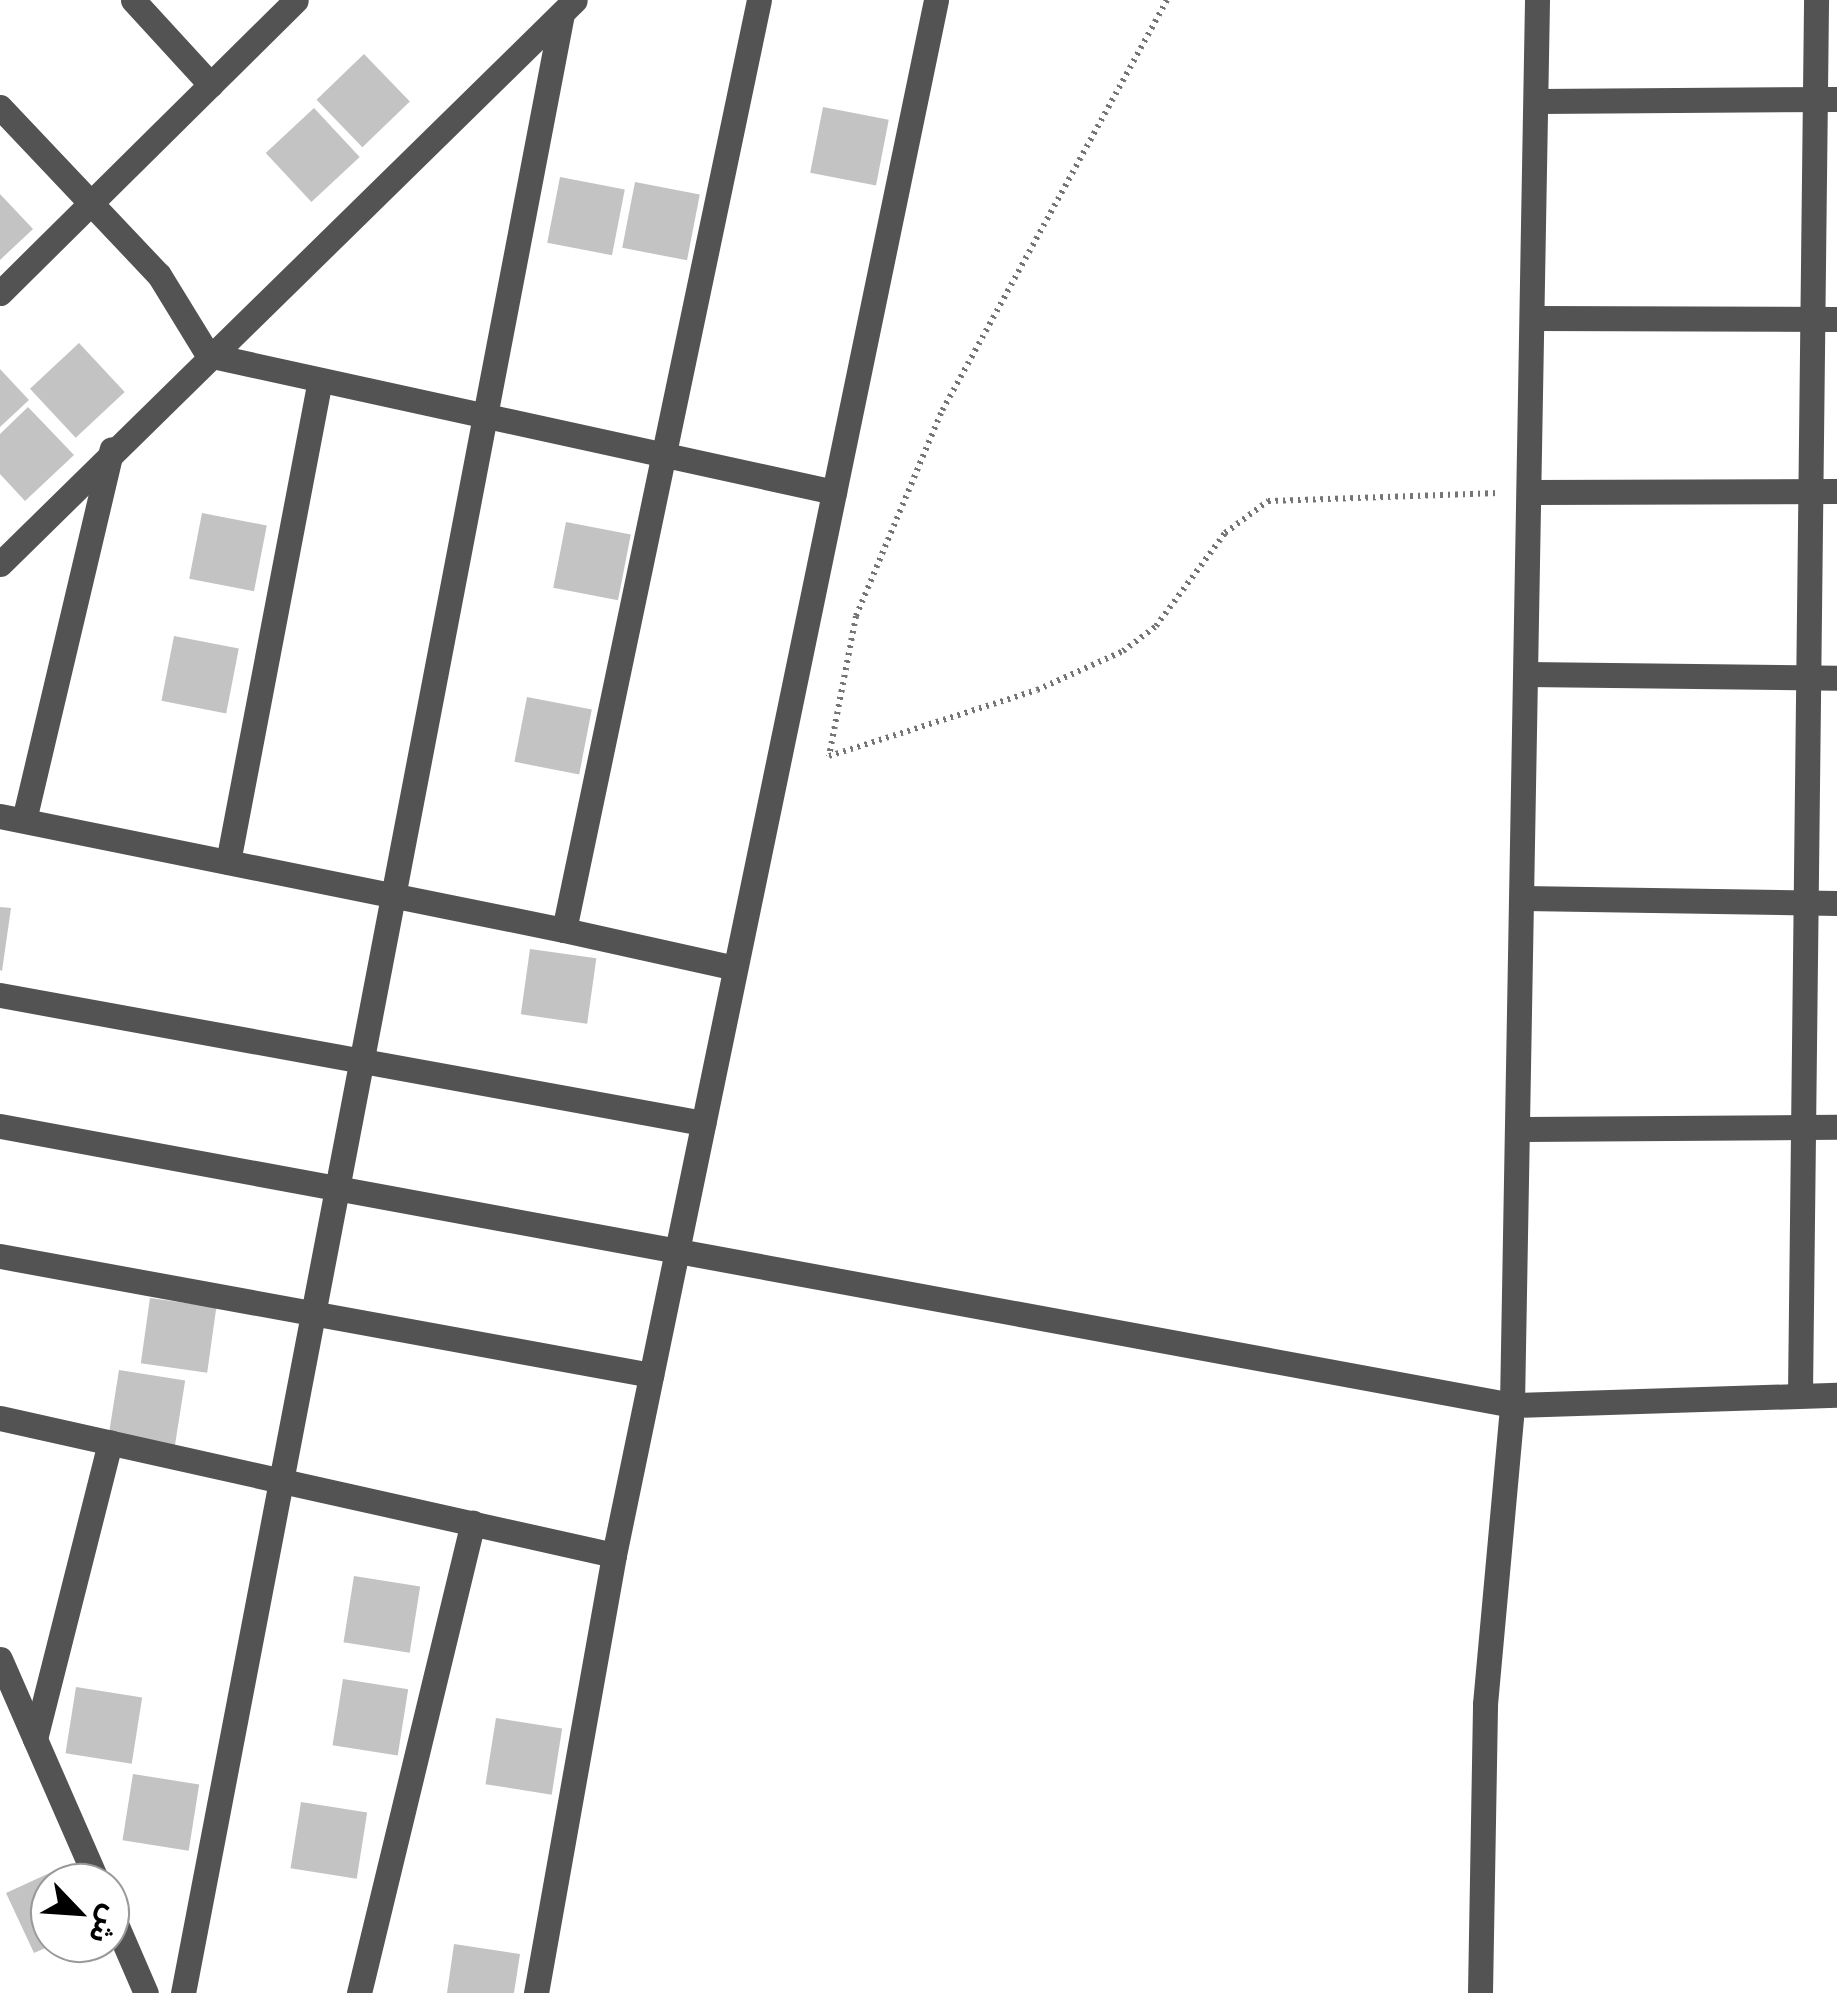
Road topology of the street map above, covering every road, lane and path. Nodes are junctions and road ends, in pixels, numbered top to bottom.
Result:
1 (134, 0) edge
2 (296, 0) edge
3 (760, 0) edge
4 (936, 0) edge
5 (1167, 0) edge
6 (1538, 0) edge
7 (1816, 0) edge
8 (568, 6) edge
9 (211, 85) junction
10 (1826, 100) edge
11 (1538, 101) junction
12 (0, 107) edge
13 (87, 204) junction
14 (0, 293) edge
15 (1534, 318) junction
16 (1825, 319) edge
17 (208, 355) junction
18 (319, 384) junction
19 (484, 420) junction
20 (112, 449) junction
21 (663, 456) junction
22 (1824, 491) edge
23 (834, 492) junction
24 (1530, 492) junction
25 (0, 564) edge
26 (1526, 674) junction
27 (1809, 678) junction
28 (1837, 678) edge
29 (12, 818) edge
30 (228, 862) junction
31 (393, 895) junction
32 (1522, 898) junction
33 (1806, 903) junction
34 (1837, 904) edge
35 (564, 930) junction
36 (736, 968) junction
37 (0, 995) edge
38 (361, 1061) junction
39 (704, 1123) junction
40 (0, 1126) edge
41 (1803, 1127) junction
42 (1837, 1127) edge
43 (1517, 1129) junction
44 (336, 1190) junction
45 (676, 1255) junction
46 (0, 1256) edge
47 (312, 1313) junction
48 (651, 1375) junction
49 (1800, 1394) junction
50 (1837, 1395) edge
51 (1512, 1405) junction
52 (0, 1418) edge
53 (110, 1442) junction
54 (280, 1480) junction
55 (473, 1523) junction
56 (614, 1555) junction
57 (0, 1659) edge
58 (35, 1739) junction
59 (89, 1863) edge
60 (130, 1956) edge
61 (146, 1993) edge
62 (183, 1993) edge
63 (359, 1993) edge
64 (536, 1993) edge
65 (1480, 1993) edge

1 - 9 street
2 - 9 street
3 - 21 street
4 - 23 street
5 - 24 path
6 - 11 street
7 - 10 street
8 - 17 street
8 - 19 street
9 - 13 street
10 - 11 street
10 - 16 street
11 - 15 street
12 - 13 street
13 - 14 street
13 - 17 street
15 - 16 street
15 - 24 street
16 - 22 street
17 - 18 street
17 - 20 street
18 - 19 street
18 - 30 street
19 - 21 street
19 - 31 street
20 - 25 street
20 - 29 street
21 - 23 street
21 - 35 street
22 - 24 street
22 - 27 street
23 - 36 street
24 - 26 street
26 - 27 street
26 - 32 street
27 - 28 street
27 - 33 street
29 - 30 street
30 - 31 street
31 - 35 street
31 - 38 street
32 - 33 street
32 - 43 street
33 - 34 street
33 - 41 street
35 - 36 street
36 - 39 street
37 - 38 street
38 - 39 street
38 - 44 street
39 - 45 street
40 - 44 street
41 - 42 street
41 - 43 street
41 - 49 street
43 - 51 street
44 - 45 street
44 - 47 street
45 - 48 street
45 - 51 street
46 - 47 street
47 - 48 street
47 - 54 street
48 - 56 street
49 - 50 street
49 - 51 street
51 - 65 street
52 - 53 street
53 - 54 street
53 - 58 street
54 - 55 street
54 - 62 street
55 - 56 street
55 - 63 street
56 - 64 street
57 - 58 street
58 - 59 street
60 - 61 street

